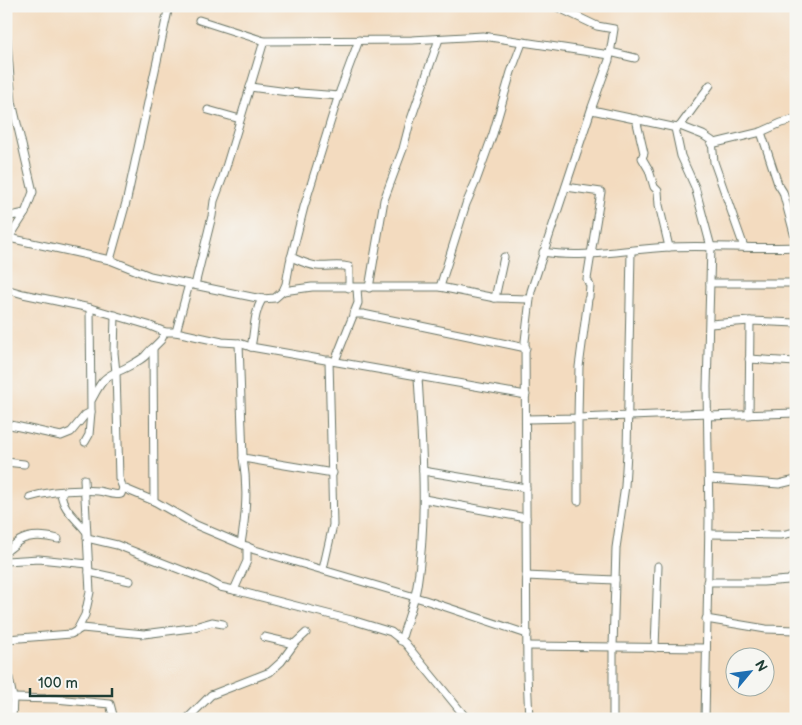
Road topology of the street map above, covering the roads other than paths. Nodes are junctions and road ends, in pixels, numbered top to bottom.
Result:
1 (169, 6) edge
2 (555, 6) edge
3 (199, 20) dead end
4 (6, 30) edge
5 (438, 39) junction
6 (359, 40) junction
7 (264, 41) junction
8 (522, 43) junction
9 (610, 54) junction
10 (635, 58) dead end
11 (710, 85) dead end
12 (250, 87) junction
13 (339, 96) junction
14 (208, 110) dead end
15 (592, 110) junction
16 (240, 119) junction
17 (796, 119) edge
18 (636, 120) junction
19 (678, 127) junction
20 (761, 132) junction
21 (711, 144) junction
22 (566, 187) junction
23 (25, 213) junction
24 (6, 217) edge
25 (8, 240) edge
26 (796, 241) edge
27 (669, 247) junction
28 (712, 247) junction
29 (744, 247) junction
30 (796, 247) edge
31 (631, 251) junction
32 (543, 252) junction
33 (591, 252) junction
34 (291, 257) junction
35 (504, 257) dead end
36 (110, 260) junction
37 (710, 283) junction
38 (796, 283) edge
39 (192, 284) junction
40 (440, 287) junction
41 (349, 288) junction
42 (357, 288) junction
43 (369, 288) junction
44 (6, 289) edge
45 (283, 291) junction
46 (495, 298) junction
47 (529, 298) junction
48 (262, 299) junction
49 (90, 308) junction
50 (354, 314) junction
51 (115, 315) junction
52 (750, 321) junction
53 (796, 323) edge
54 (710, 324) junction
55 (165, 332) junction
56 (176, 332) junction
57 (239, 344) junction
58 (251, 347) junction
59 (154, 348) junction
60 (526, 348) junction
61 (749, 359) junction
62 (332, 361) junction
63 (796, 362) edge
64 (116, 372) junction
65 (418, 377) junction
66 (526, 395) junction
67 (92, 399) junction
68 (91, 412) junction
69 (796, 413) edge
70 (708, 415) junction
71 (749, 415) junction
72 (628, 416) junction
73 (526, 418) junction
74 (578, 418) junction
75 (6, 424) edge
76 (85, 442) dead end
77 (242, 458) junction
78 (6, 462) edge
79 (24, 464) dead end
80 (423, 470) junction
81 (333, 473) junction
82 (84, 479) dead end
83 (709, 480) junction
84 (796, 480) edge
85 (123, 488) junction
86 (526, 488) junction
87 (85, 492) junction
88 (61, 493) junction
89 (30, 497) dead end
90 (424, 499) junction
91 (154, 501) junction
92 (578, 501) dead end
93 (526, 518) junction
94 (796, 532) edge
95 (87, 534) junction
96 (709, 534) junction
97 (58, 539) dead end
98 (244, 545) junction
99 (6, 551) edge
100 (6, 560) edge
101 (88, 564) junction
102 (658, 566) dead end
103 (323, 569) junction
104 (89, 572) junction
105 (796, 574) edge
106 (526, 576) junction
107 (615, 580) junction
108 (130, 581) dead end
109 (707, 582) junction
110 (234, 590) junction
111 (415, 597) junction
112 (706, 619) junction
113 (223, 624) dead end
114 (6, 628) edge
115 (796, 630) edge
116 (76, 632) junction
117 (306, 633) dead end
118 (527, 634) junction
119 (264, 637) dead end
120 (8, 639) junction
121 (402, 641) junction
122 (294, 644) junction
123 (527, 646) junction
124 (613, 648) junction
125 (654, 648) junction
126 (706, 648) junction
127 (13, 698) junction
128 (12, 719) edge
129 (114, 719) edge
130 (187, 719) edge
131 (467, 719) edge
132 (529, 719) edge
133 (613, 719) edge
134 (705, 719) edge

1 - 36 street
2 - 9 street
3 - 7 street
4 - 23 street
5 - 6 street
5 - 8 street
5 - 43 street
6 - 7 street
6 - 13 street
7 - 12 street
8 - 9 street
8 - 40 street
9 - 10 street
9 - 15 street
11 - 19 street
12 - 13 street
12 - 16 street
13 - 34 street
14 - 16 street
15 - 18 street
15 - 22 street
16 - 39 street
17 - 20 street
18 - 19 street
18 - 27 street
19 - 21 street
19 - 28 street
20 - 21 street
20 - 26 street
21 - 29 street
22 - 32 street
22 - 33 street
23 - 24 street
23 - 25 street
25 - 36 street
27 - 28 street
27 - 31 street
28 - 29 street
28 - 37 street
29 - 30 street
31 - 33 street
31 - 72 street
32 - 33 street
32 - 47 street
33 - 74 street
34 - 41 street
34 - 45 street
35 - 46 street
36 - 39 street
37 - 38 street
37 - 54 street
39 - 48 street
39 - 56 street
40 - 43 street
40 - 46 street
41 - 42 street
41 - 45 street
42 - 43 street
42 - 50 street
44 - 49 street
45 - 48 street
46 - 47 street
47 - 60 street
48 - 58 street
49 - 51 street
49 - 67 street
50 - 60 street
50 - 62 street
51 - 55 street
51 - 64 street
52 - 53 street
52 - 54 street
52 - 61 street
54 - 70 street
55 - 56 street
55 - 59 street
56 - 57 street
57 - 58 street
57 - 77 street
58 - 62 street
59 - 64 street
59 - 91 street
60 - 66 street
61 - 63 street
61 - 71 street
62 - 65 street
62 - 81 street
64 - 67 street
64 - 85 street
65 - 66 street
65 - 80 street
66 - 73 street
67 - 68 street
68 - 75 street
68 - 76 street
69 - 71 street
70 - 71 street
70 - 72 street
70 - 83 street
72 - 74 street
72 - 107 street
73 - 74 street
73 - 86 street
74 - 92 street
77 - 81 street
77 - 98 street
78 - 79 street
80 - 86 street
80 - 90 street
81 - 103 street
82 - 87 street
83 - 84 street
83 - 96 street
85 - 87 street
85 - 91 street
86 - 93 street
87 - 88 street
87 - 95 street
88 - 89 street
88 - 95 street
90 - 93 street
90 - 111 street
91 - 98 street
93 - 106 street
94 - 96 street
95 - 101 street
95 - 110 street
96 - 109 street
97 - 99 street
98 - 103 street
98 - 110 street
100 - 101 street
101 - 104 street
102 - 125 street
103 - 111 street
104 - 108 street
104 - 116 street
105 - 109 street
106 - 107 street
106 - 118 street
107 - 124 street
109 - 112 street
110 - 121 street
111 - 118 street
111 - 121 street
112 - 115 street
112 - 126 street
113 - 116 street
114 - 120 street
116 - 120 street
117 - 122 street
118 - 123 street
119 - 122 street
120 - 127 street
121 - 131 street
122 - 130 street
123 - 124 street
123 - 132 street
124 - 125 street
124 - 133 street
125 - 126 street
126 - 134 street
127 - 128 street
127 - 129 street

